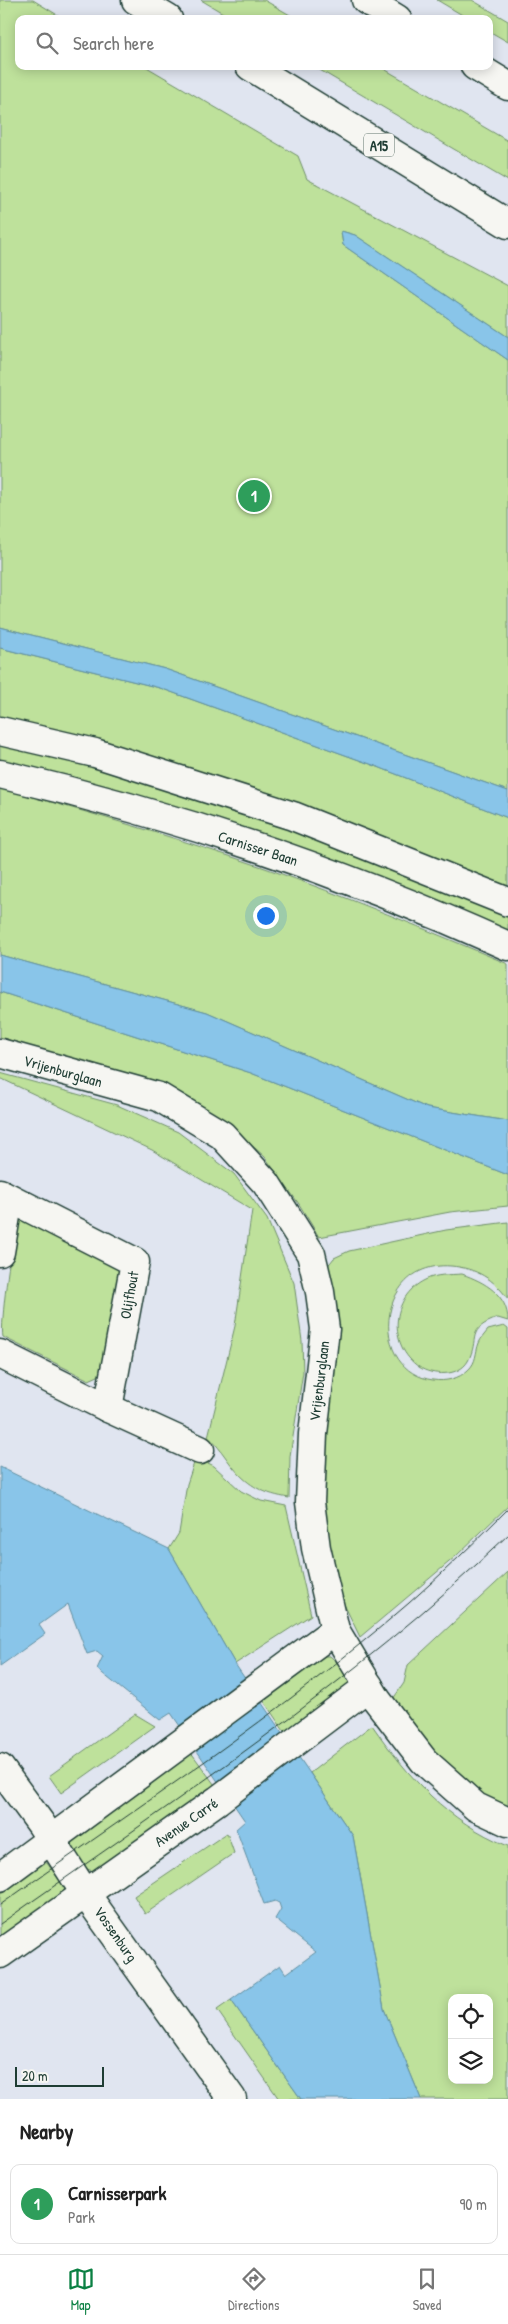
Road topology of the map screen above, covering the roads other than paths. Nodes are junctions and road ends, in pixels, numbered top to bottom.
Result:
1 (136, 0) edge
2 (366, 0) edge
3 (161, 15) edge
4 (390, 15) edge
5 (257, 70) edge
6 (482, 70) edge
7 (508, 86) edge
8 (508, 224) edge
9 (0, 731) edge
10 (0, 774) edge
11 (508, 902) edge
12 (508, 946) edge
13 (0, 1053) edge
14 (4, 1195) edge
15 (0, 1252) edge
16 (0, 1354) edge
17 (108, 1408) junction
18 (200, 1450) dead end
19 (335, 1630) junction
20 (369, 1686) junction
21 (0, 1768) edge
22 (508, 1822) edge
23 (50, 1841) junction
24 (0, 1877) edge
25 (85, 1892) junction
26 (0, 1954) edge
27 (232, 2099) edge

1 - 3 main road
2 - 4 main road
5 - 8 main road, A15
6 - 7 main road
9 - 11 main road
10 - 12 main road, Carnisser Baan
13 - 19 main road, Vrijenburglaan
14 - 15 main road, Olijfhout
14 - 17 main road, Olijfhout
16 - 17 main road
17 - 18 main road
19 - 20 main road, Vrijenburglaan
19 - 23 main road
20 - 22 main road, Vrijenburglaan
20 - 25 main road, Avenue Carré
21 - 23 main road, Vossenburg
23 - 24 main road
23 - 25 main road, Vossenburg
25 - 26 main road, Avenue Carré
25 - 27 main road, Vossenburg

